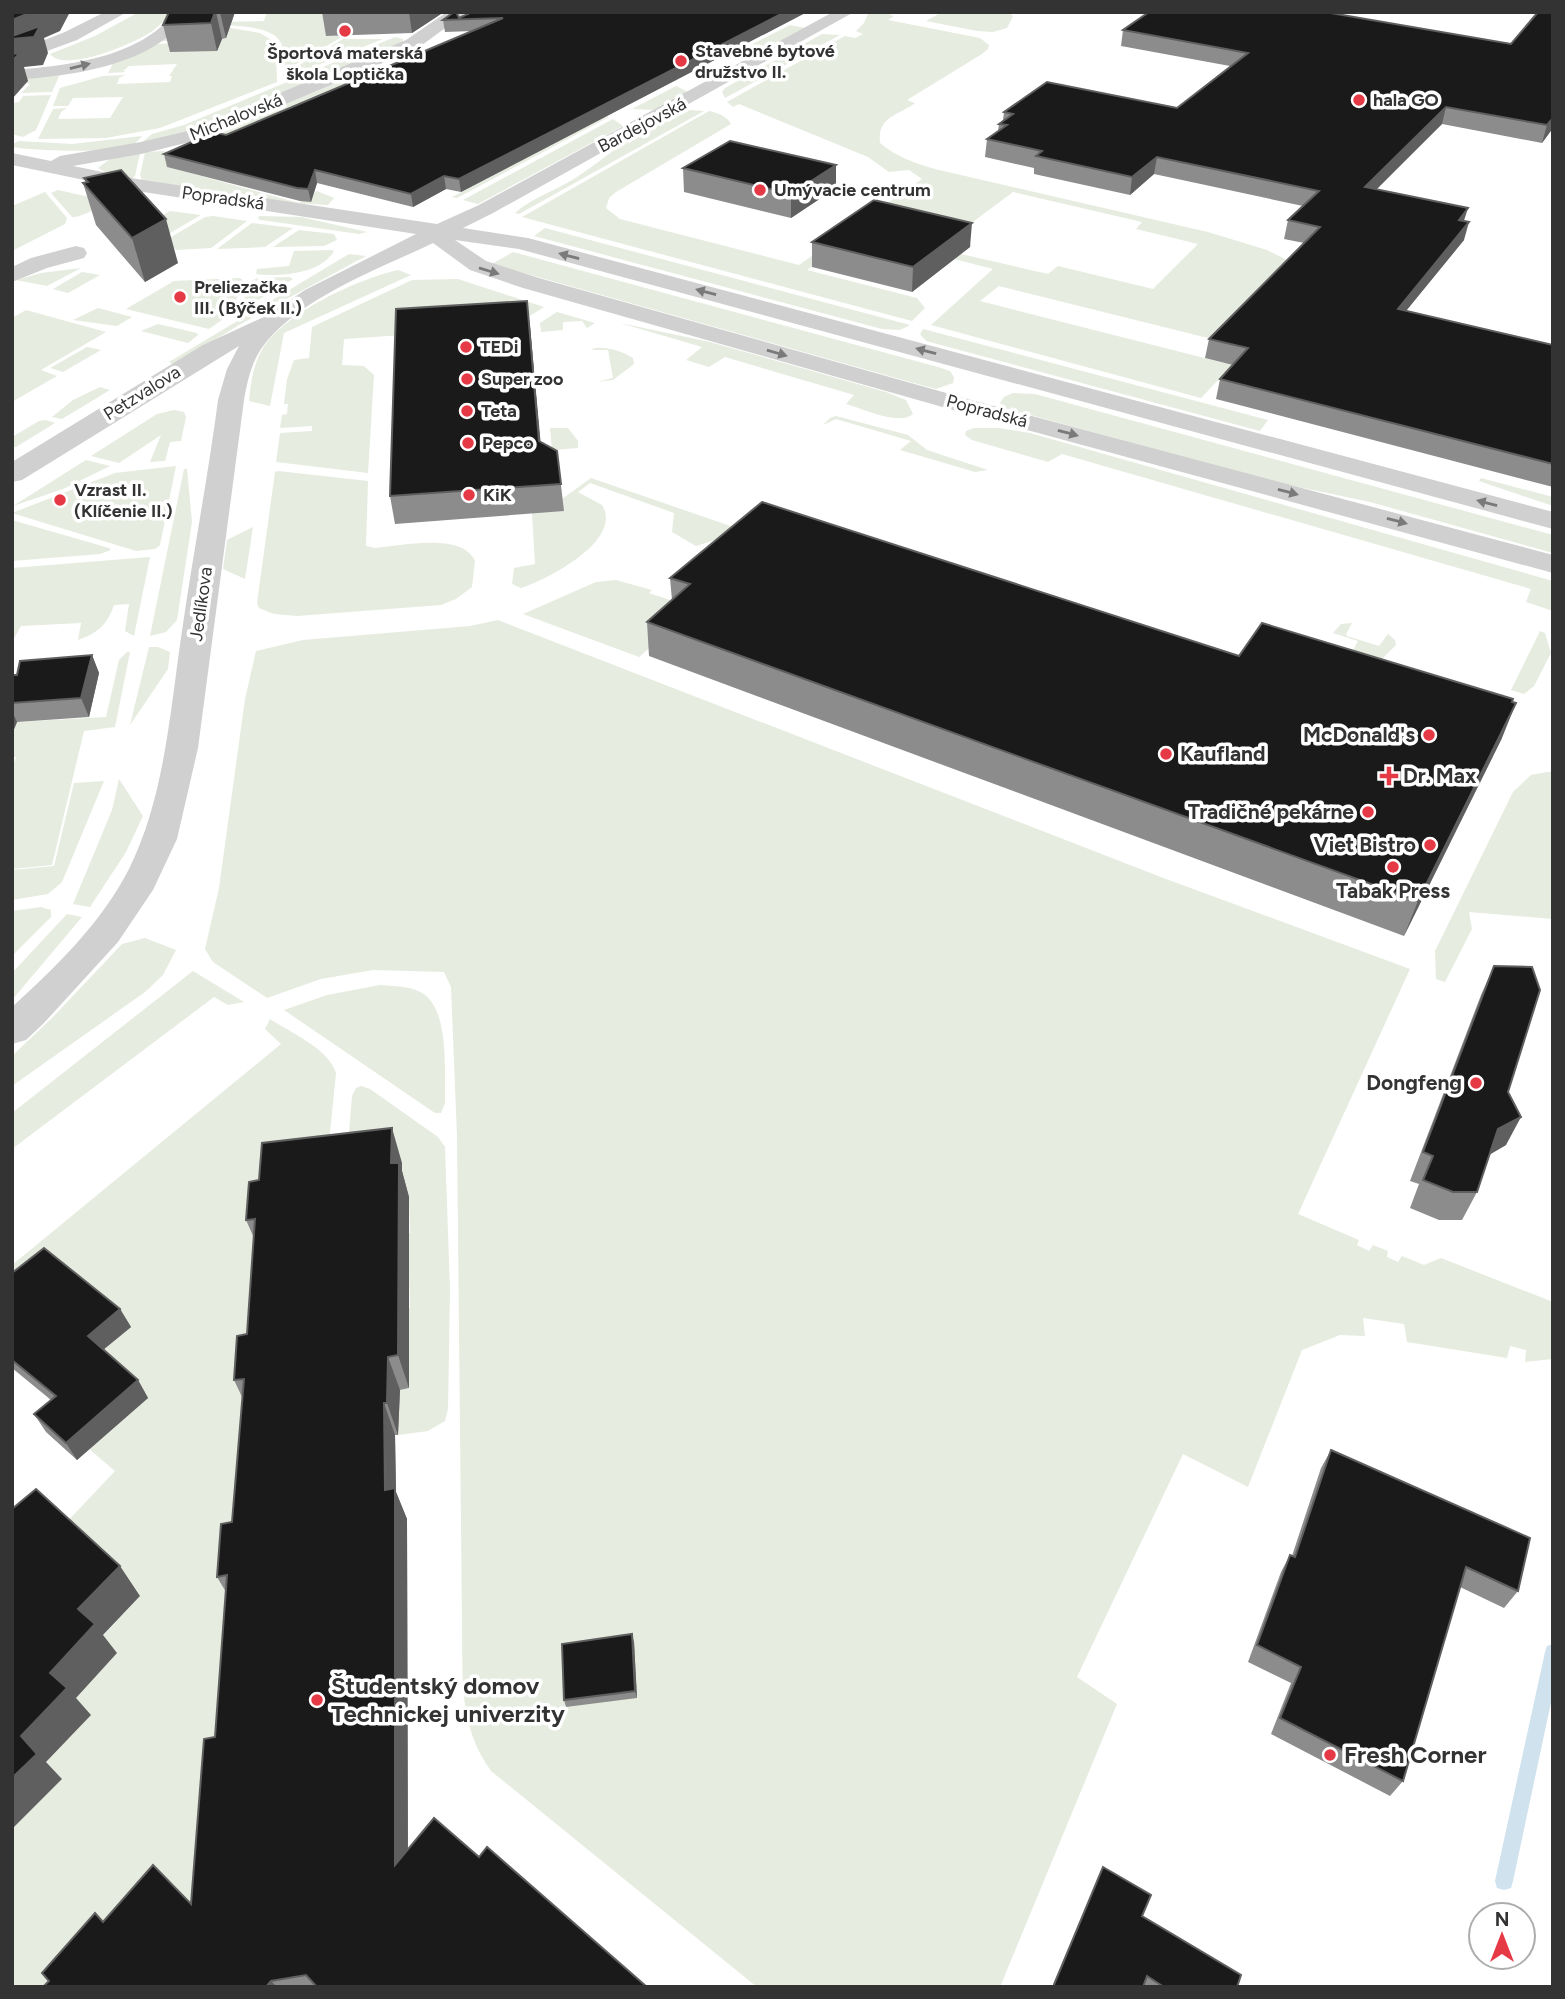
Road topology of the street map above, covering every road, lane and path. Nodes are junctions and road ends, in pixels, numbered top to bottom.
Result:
1 (119, 12) edge
2 (184, 12) edge
3 (460, 12) edge
4 (846, 12) edge
5 (12, 58) edge
6 (12, 75) edge
7 (12, 159) edge
8 (37, 165) junction
9 (434, 232) junction
10 (76, 253) dead end
11 (12, 275) edge
12 (276, 319) junction
13 (148, 390) junction
14 (210, 393) junction
15 (12, 474) edge
16 (1553, 521) edge
17 (1553, 564) edge
18 (12, 1030) edge

1 - 5 street
6 -> 2 street
3 - 8 street, Michalovská
4 - 9 street, Bardejovská
7 - 8 street, Popradská
8 - 9 street, Popradská
9 - 12 street, Jedlíkova
16 -> 9 street, Popradská
9 -> 17 street, Popradská
10 - 11 street
12 - 13 street, Petzvalova
12 - 14 street, Jedlíkova
13 - 14 street
13 - 15 street, Petzvalova
14 - 18 street, Jedlíkova

